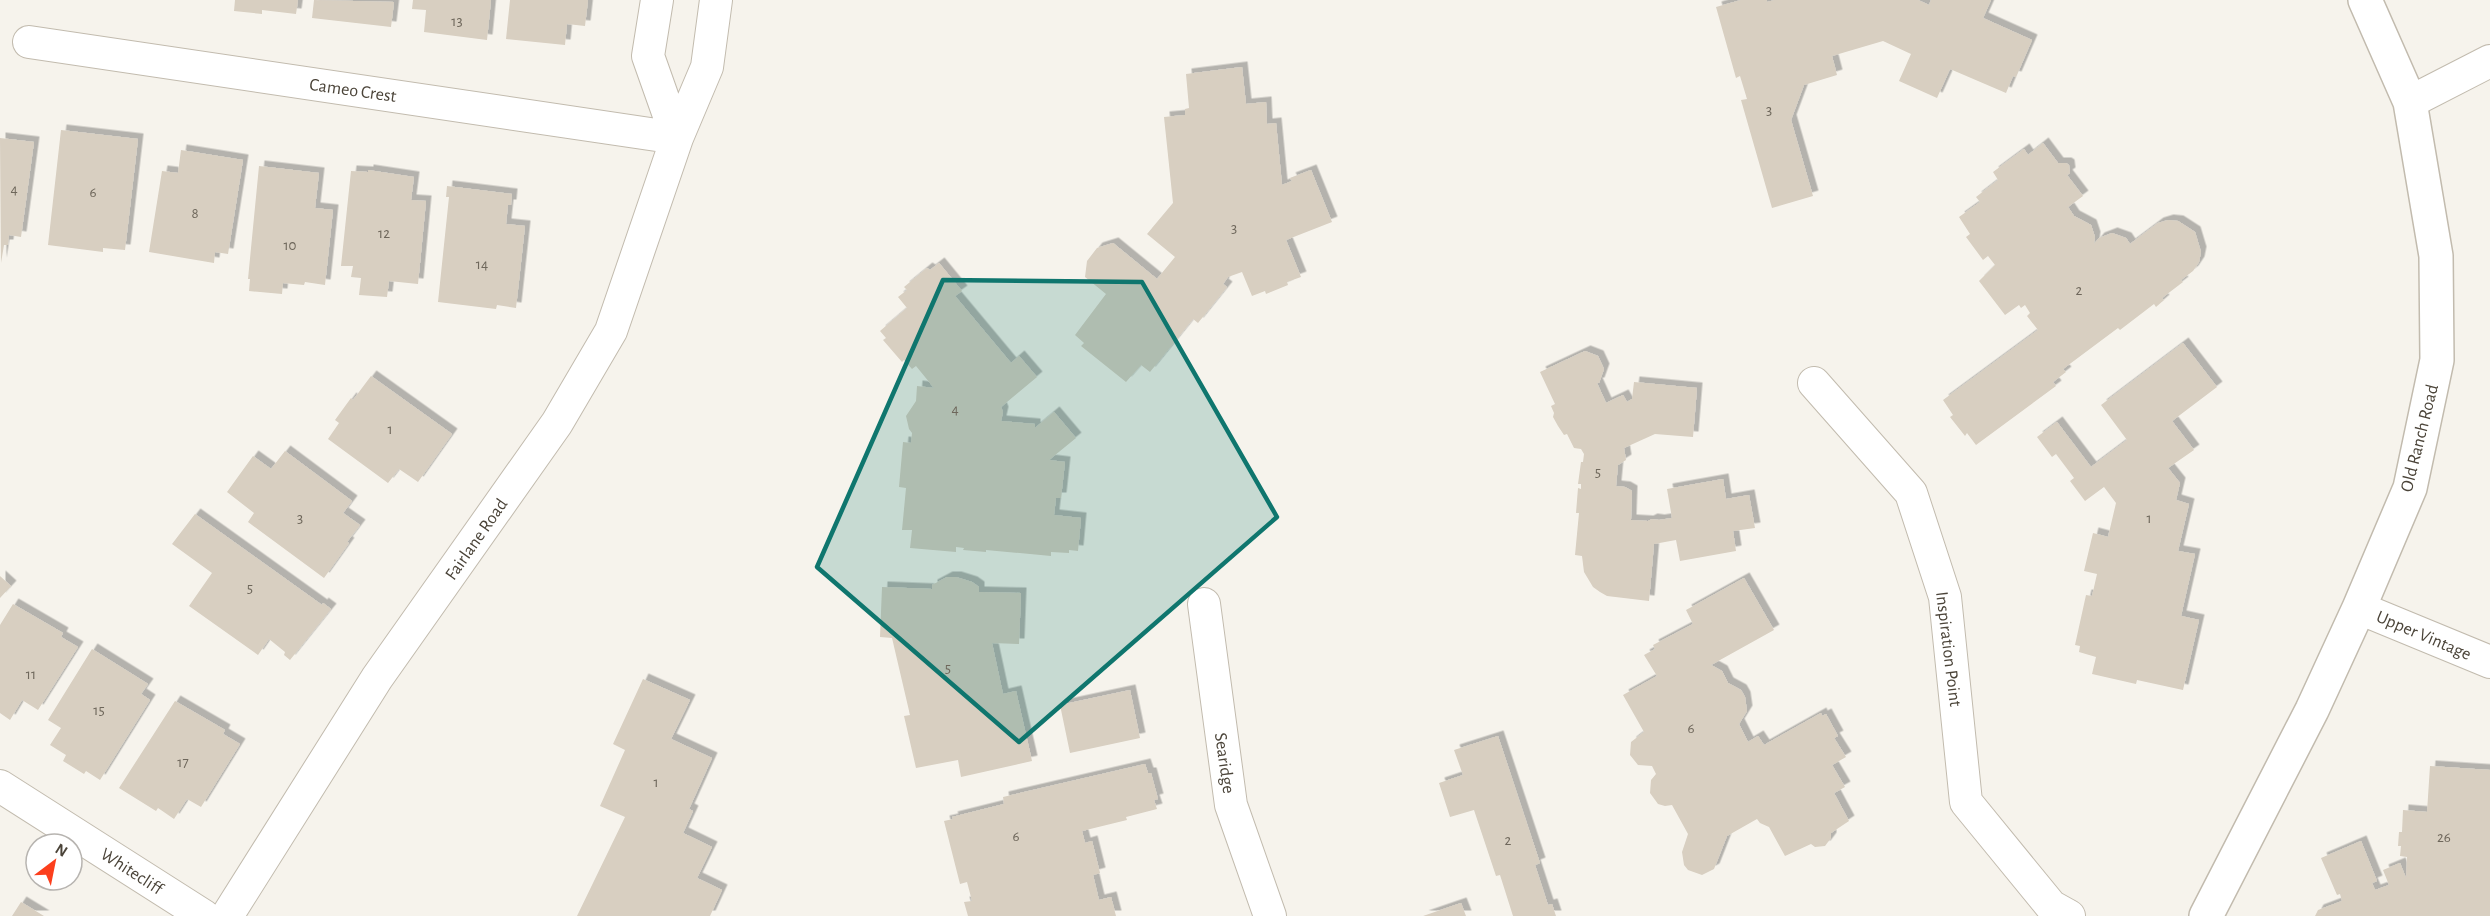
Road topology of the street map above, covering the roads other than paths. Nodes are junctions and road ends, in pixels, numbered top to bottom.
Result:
1 (657, 0) edge
2 (716, 0) edge
3 (2365, 0) edge
4 (28, 42) dead end
5 (2490, 61) edge
6 (2410, 102) junction
7 (677, 138) junction
8 (1814, 383) dead end
9 (1204, 604) dead end
10 (2359, 608) junction
11 (2490, 662) edge
12 (0, 786) edge
13 (204, 916) edge
14 (227, 916) edge
15 (1270, 916) edge
16 (2069, 916) edge
17 (2206, 916) edge

1 - 7 street
2 - 7 street, Fairlane Road
3 - 6 street, Old Ranch Road
4 - 7 street, Cameo Crest
5 - 6 street
6 - 10 street, Old Ranch Road
7 - 14 street, Fairlane Road
8 - 16 street, Inspiration Point
9 - 15 street, Searidge
10 - 11 street, Upper Vintage
10 - 17 street, Old Ranch Road
12 - 13 street, Whitecliff

